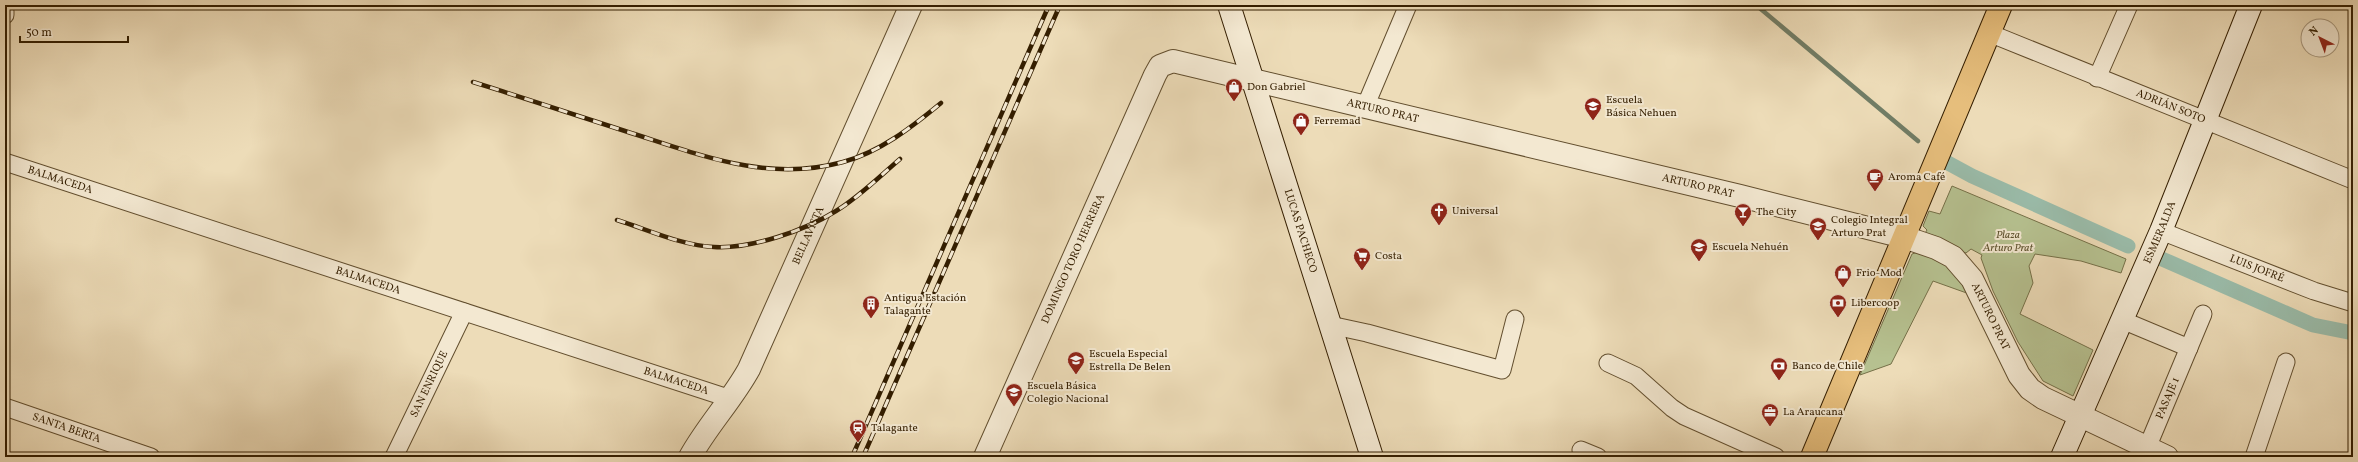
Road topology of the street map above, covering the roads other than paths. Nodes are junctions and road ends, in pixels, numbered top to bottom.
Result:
1 (911, 5) edge
2 (1229, 5) edge
3 (1408, 5) edge
4 (2001, 5) edge
5 (2129, 5) edge
6 (2251, 5) edge
7 (1989, 33) junction
8 (1164, 63) joint
9 (2098, 78) junction
10 (1253, 80) junction
11 (1365, 107) junction
12 (2204, 120) junction
13 (5, 162) edge
14 (2353, 180) edge
15 (2161, 231) junction
16 (1904, 237) junction
17 (2353, 303) edge
18 (464, 312) junction
19 (2203, 314) dead end
20 (1515, 319) dead end
21 (2122, 320) junction
22 (1330, 325) junction
23 (2189, 348) junction
24 (2286, 362) dead end
25 (1608, 363) dead end
26 (732, 399) junction
27 (5, 407) edge
28 (2080, 416) junction
29 (2147, 448) junction
30 (1581, 450) dead end
31 (151, 457) edge
32 (394, 457) edge
33 (690, 457) edge
34 (985, 457) edge
35 (1372, 457) edge
36 (1598, 457) edge
37 (1776, 457) edge
38 (1812, 457) edge
39 (2062, 457) edge
40 (2167, 457) edge
41 (2254, 457) edge

1 - 26 street, BELLAVISTA
2 - 10 street, LUCAS PACHECO
3 - 11 street
4 - 7 main road
5 - 9 street
6 - 12 street, ESMERALDA
7 - 9 street, ADRIÁN SOTO
7 - 16 main road
8 - 10 street, ARTURO PRAT
8 - 34 street, DOMINGO TORO HERRERA
9 - 12 street, ADRIÁN SOTO
10 - 11 street, ARTURO PRAT
10 - 22 street, LUCAS PACHECO
11 - 16 street, ARTURO PRAT
12 - 14 street, ADRIÁN SOTO
12 - 15 street, ESMERALDA
13 - 18 street, BALMACEDA
15 - 17 street, LUIS JOFRÉ
15 - 21 street, ESMERALDA
16 - 28 street, ARTURO PRAT
16 - 38 main road
18 - 26 street, BALMACEDA
18 - 32 street, SAN ENRIQUE
19 - 23 street, PASAJE 1
20 - 22 street
21 - 23 street
21 - 28 street, ESMERALDA
22 - 35 street, LUCAS PACHECO
23 - 29 street, PASAJE 1
24 - 41 street
25 - 37 street
26 - 33 street, BELLAVISTA
27 - 31 street, SANTA BERTA
28 - 29 street, ARTURO PRAT
28 - 39 street, ESMERALDA
29 - 40 street, ARTURO PRAT
30 - 36 street

